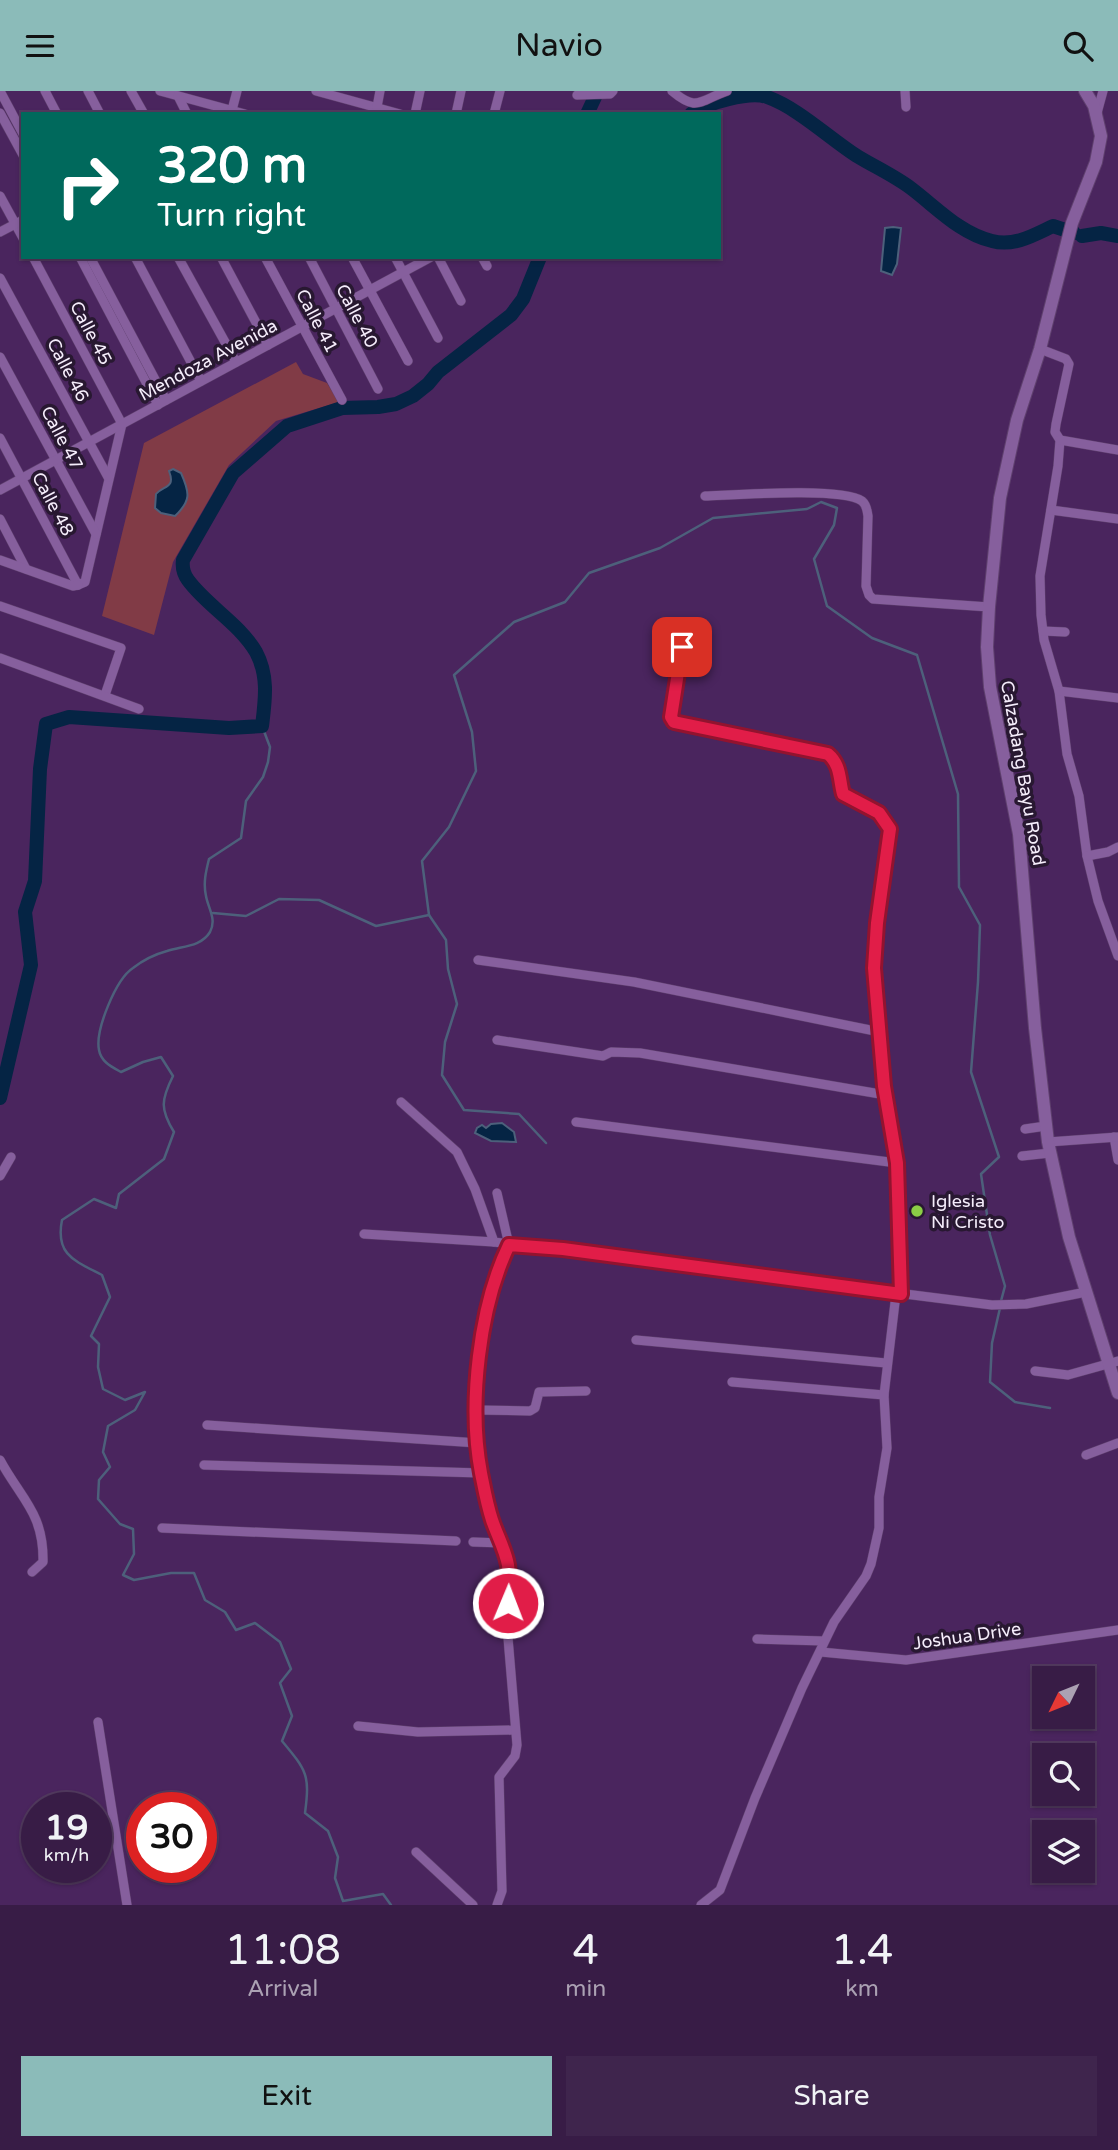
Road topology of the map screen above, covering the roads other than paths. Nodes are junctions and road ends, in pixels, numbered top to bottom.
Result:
1 (0, 91) edge
2 (45, 91) edge
3 (88, 91) edge
4 (131, 91) edge
5 (160, 91) edge
6 (237, 91) edge
7 (316, 91) edge
8 (380, 91) edge
9 (420, 91) edge
10 (461, 91) edge
11 (500, 91) edge
12 (613, 91) edge
13 (672, 91) edge
14 (727, 91) edge
15 (905, 91) edge
16 (1085, 91) edge
17 (1103, 91) edge
18 (341, 94) edge
19 (587, 95) dead end
20 (178, 96) junction
21 (377, 107) junction
22 (906, 107) dead end
23 (56, 112) edge
24 (99, 112) edge
25 (143, 112) edge
26 (186, 112) edge
27 (228, 112) edge
28 (393, 112) edge
29 (415, 112) edge
30 (456, 112) edge
31 (495, 112) edge
32 (0, 113) edge
33 (1097, 115) junction
34 (21, 130) edge
35 (21, 151) edge
36 (0, 196) edge
37 (19, 222) edge
38 (0, 232) edge
39 (34, 259) edge
40 (81, 259) edge
41 (91, 259) edge
42 (136, 259) edge
43 (179, 259) edge
44 (222, 259) edge
45 (266, 259) edge
46 (310, 259) edge
47 (353, 259) edge
48 (396, 259) edge
49 (426, 259) edge
50 (439, 259) edge
51 (403, 272) junction
52 (0, 278) edge
53 (369, 290) junction
54 (461, 300) dead end
55 (336, 309) junction
56 (302, 327) junction
57 (438, 338) dead end
58 (268, 345) junction
59 (1040, 349) junction
60 (0, 357) edge
61 (408, 361) dead end
62 (236, 362) junction
63 (201, 381) junction
64 (378, 389) dead end
65 (342, 400) dead end
66 (162, 403) junction
67 (122, 424) junction
68 (0, 437) edge
69 (1060, 440) junction
70 (88, 442) junction
71 (1118, 450) edge
72 (56, 460) junction
73 (108, 477) junction
74 (22, 478) junction
75 (0, 490) edge
76 (705, 496) dead end
77 (1051, 510) junction
78 (0, 519) edge
79 (1118, 519) edge
80 (96, 534) junction
81 (0, 560) edge
82 (26, 569) junction
83 (78, 585) junction
84 (0, 606) edge
85 (989, 607) junction
86 (686, 624) dead end
87 (1043, 631) junction
88 (1065, 632) dead end
89 (1, 658) edge
90 (1059, 691) junction
91 (105, 695) junction
92 (1118, 698) edge
93 (139, 709) dead end
94 (1118, 846) edge
95 (1087, 856) junction
96 (1118, 956) edge
97 (478, 960) dead end
98 (880, 1032) junction
99 (496, 1040) dead end
100 (886, 1095) junction
101 (401, 1102) dead end
102 (576, 1122) dead end
103 (1046, 1126) junction
104 (1025, 1129) dead end
105 (1116, 1137) edge
106 (1049, 1148) junction
107 (1022, 1156) dead end
108 (11, 1157) dead end
109 (1118, 1160) edge
110 (897, 1163) junction
111 (0, 1176) edge
112 (497, 1193) dead end
113 (364, 1234) dead end
114 (494, 1242) junction
115 (509, 1245) junction
116 (1086, 1291) junction
117 (898, 1294) junction
118 (636, 1341) dead end
119 (1114, 1362) edge
120 (886, 1363) junction
121 (1035, 1371) dead end
122 (732, 1382) dead end
123 (1117, 1389) edge
124 (586, 1391) dead end
125 (884, 1395) junction
126 (477, 1410) junction
127 (207, 1425) dead end
128 (478, 1443) junction
129 (1118, 1443) edge
130 (1086, 1455) dead end
131 (0, 1460) edge
132 (204, 1465) dead end
133 (481, 1473) junction
134 (162, 1528) dead end
135 (456, 1541) dead end
136 (473, 1542) dead end
137 (502, 1543) junction
138 (32, 1572) dead end
139 (1118, 1630) edge
140 (757, 1639) dead end
141 (824, 1641) junction
142 (821, 1652) junction
143 (98, 1722) dead end
144 (358, 1726) dead end
145 (515, 1730) junction
146 (416, 1852) dead end
147 (127, 1905) edge
148 (473, 1905) edge
149 (497, 1905) edge
150 (701, 1905) edge

1 - 34 street
2 - 23 street
3 - 24 street
4 - 25 street
5 - 20 street
6 - 27 street
7 - 18 street
8 - 21 street
9 - 29 street
10 - 30 street
11 - 31 street
12 - 19 street
13 - 14 street
15 - 22 street
16 - 33 street
17 - 33 street
18 - 21 street
20 - 26 street
20 - 27 street
21 - 28 street
32 - 35 street
33 - 59 street, Calzadang Bayu Road
36 - 37 street
37 - 38 street
39 - 67 street, Calle 45
40 - 66 street
41 - 66 street
42 - 63 street
43 - 62 street
44 - 58 street
45 - 56 street, Calle 41
46 - 55 street, Calle 40
47 - 53 street
48 - 51 street
49 - 51 street, Mendoza Avenida
50 - 54 street
51 - 53 street, Mendoza Avenida
51 - 57 street
52 - 70 street, Calle 46
53 - 55 street, Mendoza Avenida
53 - 61 street
55 - 56 street, Mendoza Avenida
55 - 64 street, Calle 40
56 - 58 street, Mendoza Avenida
56 - 65 street, Calle 41
58 - 62 street, Mendoza Avenida
59 - 69 street
59 - 85 street, Calzadang Bayu Road
60 - 72 street, Calle 47
62 - 63 street, Mendoza Avenida
63 - 66 street, Mendoza Avenida
66 - 67 street, Mendoza Avenida
67 - 70 street, Mendoza Avenida
67 - 73 street
68 - 74 street, Calle 48
69 - 71 street
69 - 77 street
70 - 72 street, Mendoza Avenida
70 - 73 street, Calle 46
72 - 74 street, Mendoza Avenida
72 - 80 street, Calle 47
73 - 80 street
74 - 75 street, Mendoza Avenida
74 - 83 street, Calle 48
76 - 85 street
77 - 79 street
77 - 87 street
78 - 82 street
80 - 83 street
81 - 82 street
82 - 83 street
84 - 91 street
85 - 103 street, Calzadang Bayu Road
86 - 98 street
87 - 88 street
87 - 90 street
89 - 91 street
90 - 92 street
90 - 95 street
91 - 93 street
94 - 95 street
95 - 96 street
97 - 98 street
98 - 100 street
99 - 100 street
100 - 110 street
101 - 114 street
102 - 110 street
103 - 104 street
103 - 106 street, Calzadang Bayu Road
105 - 106 street
105 - 109 street
106 - 107 street
106 - 116 street, Calzadang Bayu Road
108 - 111 street
110 - 117 street
112 - 115 street
113 - 114 street
114 - 115 street
115 - 117 street
115 - 126 street
116 - 117 street
116 - 119 street, Calzadang Bayu Road
117 - 120 street
118 - 120 street
119 - 121 street
119 - 123 street, Calzadang Bayu Road
120 - 125 street
122 - 125 street
124 - 126 street
125 - 141 street
126 - 128 street
127 - 128 street
128 - 133 street
129 - 130 street
131 - 138 street
132 - 133 street
133 - 137 street
134 - 135 street
136 - 137 street
137 - 145 street
139 - 142 street, Joshua Drive
140 - 141 street
141 - 142 street
142 - 150 street
143 - 147 street
144 - 145 street
145 - 149 street
146 - 148 street

